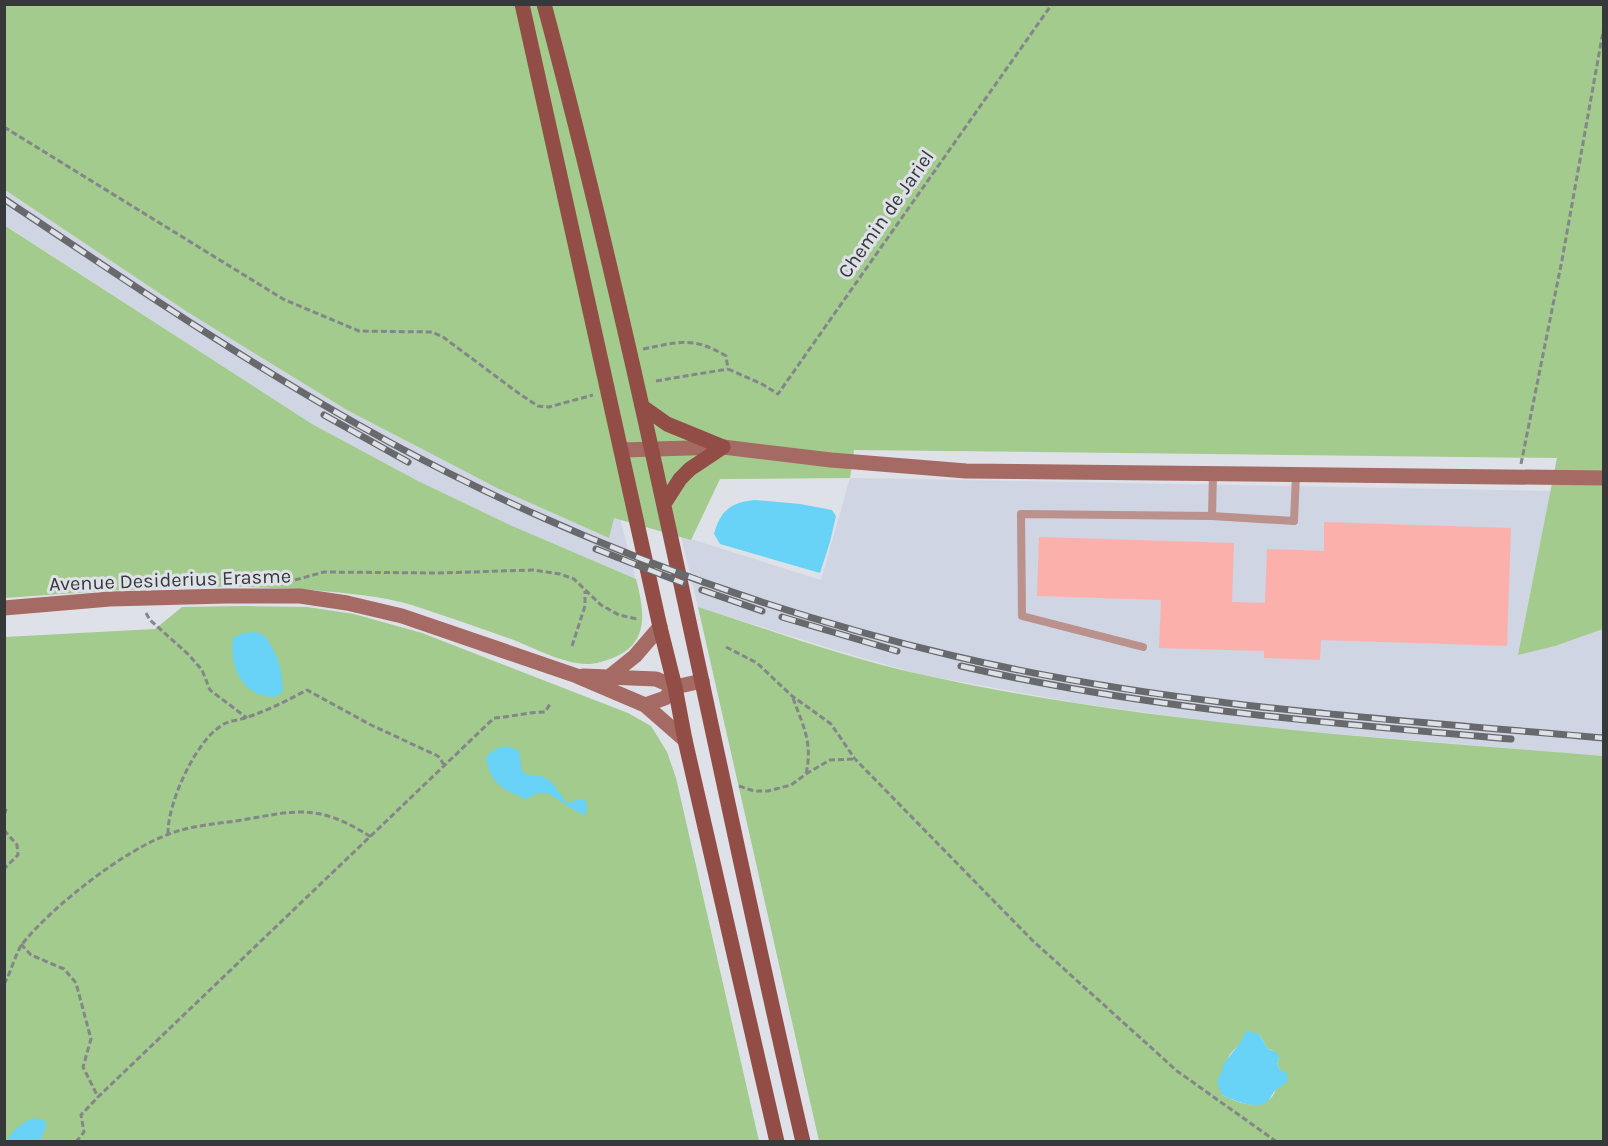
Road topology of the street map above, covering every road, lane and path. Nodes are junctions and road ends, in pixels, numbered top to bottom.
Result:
1 (522, 4) edge
2 (544, 4) edge
3 (1052, 4) edge
4 (1604, 26) edge
5 (4, 127) edge
6 (630, 352) junction
7 (728, 369) junction
8 (656, 381) dead end
9 (597, 393) dead end
10 (643, 407) junction
11 (723, 447) junction
12 (622, 450) junction
13 (651, 450) junction
14 (1213, 474) junction
15 (1296, 475) junction
16 (1519, 478) junction
17 (1604, 478) edge
18 (664, 504) junction
19 (1212, 516) junction
20 (585, 589) junction
21 (284, 596) junction
22 (138, 598) junction
23 (4, 608) edge
24 (637, 619) dead end
25 (660, 627) junction
26 (572, 646) dead end
27 (726, 647) dead end
28 (1143, 647) dead end
29 (577, 676) junction
30 (610, 676) junction
31 (702, 681) junction
32 (675, 687) junction
33 (792, 696) junction
34 (550, 704) dead end
35 (645, 705) junction
36 (247, 718) junction
37 (685, 740) junction
38 (855, 759) junction
39 (446, 766) junction
40 (806, 774) junction
41 (723, 781) junction
42 (4, 809) edge
43 (4, 815) edge
44 (4, 830) edge
45 (168, 834) junction
46 (371, 837) junction
47 (4, 868) edge
48 (21, 945) junction
49 (4, 984) edge
50 (98, 1097) junction
51 (76, 1142) edge
52 (777, 1142) edge
53 (803, 1142) edge
54 (1277, 1142) edge

1 - 12 main road
2 - 6 main road
3 - 7 path, Chemin de Jariel
4 - 16 path
5 - 9 path
6 - 7 path
6 - 10 main road
7 - 8 path
10 - 11 main road
10 - 13 main road
11 - 13 main road
11 - 14 main road
11 - 18 main road
12 - 13 main road
12 - 25 main road
13 - 18 main road
14 - 15 main road
14 - 19 lane
15 - 16 main road
15 - 19 lane
16 - 17 main road
18 - 31 main road
19 - 28 lane
20 - 21 path
20 - 24 path
20 - 26 path
21 - 22 main road, Avenue Desiderius Erasme
21 - 29 main road, Avenue Desiderius Erasme
22 - 23 main road, Avenue Desiderius Erasme
22 - 36 path
25 - 30 main road
25 - 32 main road
27 - 33 path
29 - 30 main road
29 - 35 main road
30 - 32 main road
31 - 32 main road
31 - 41 main road
32 - 35 main road
32 - 37 main road
33 - 38 path
33 - 40 path
34 - 39 path
35 - 37 main road
36 - 39 path
36 - 45 path
37 - 52 main road
38 - 40 path
38 - 54 path
39 - 46 path
40 - 41 path
41 - 53 main road
42 - 43 path
44 - 47 path
45 - 46 path
45 - 48 path
46 - 50 path
48 - 49 path
48 - 50 path
50 - 51 path

